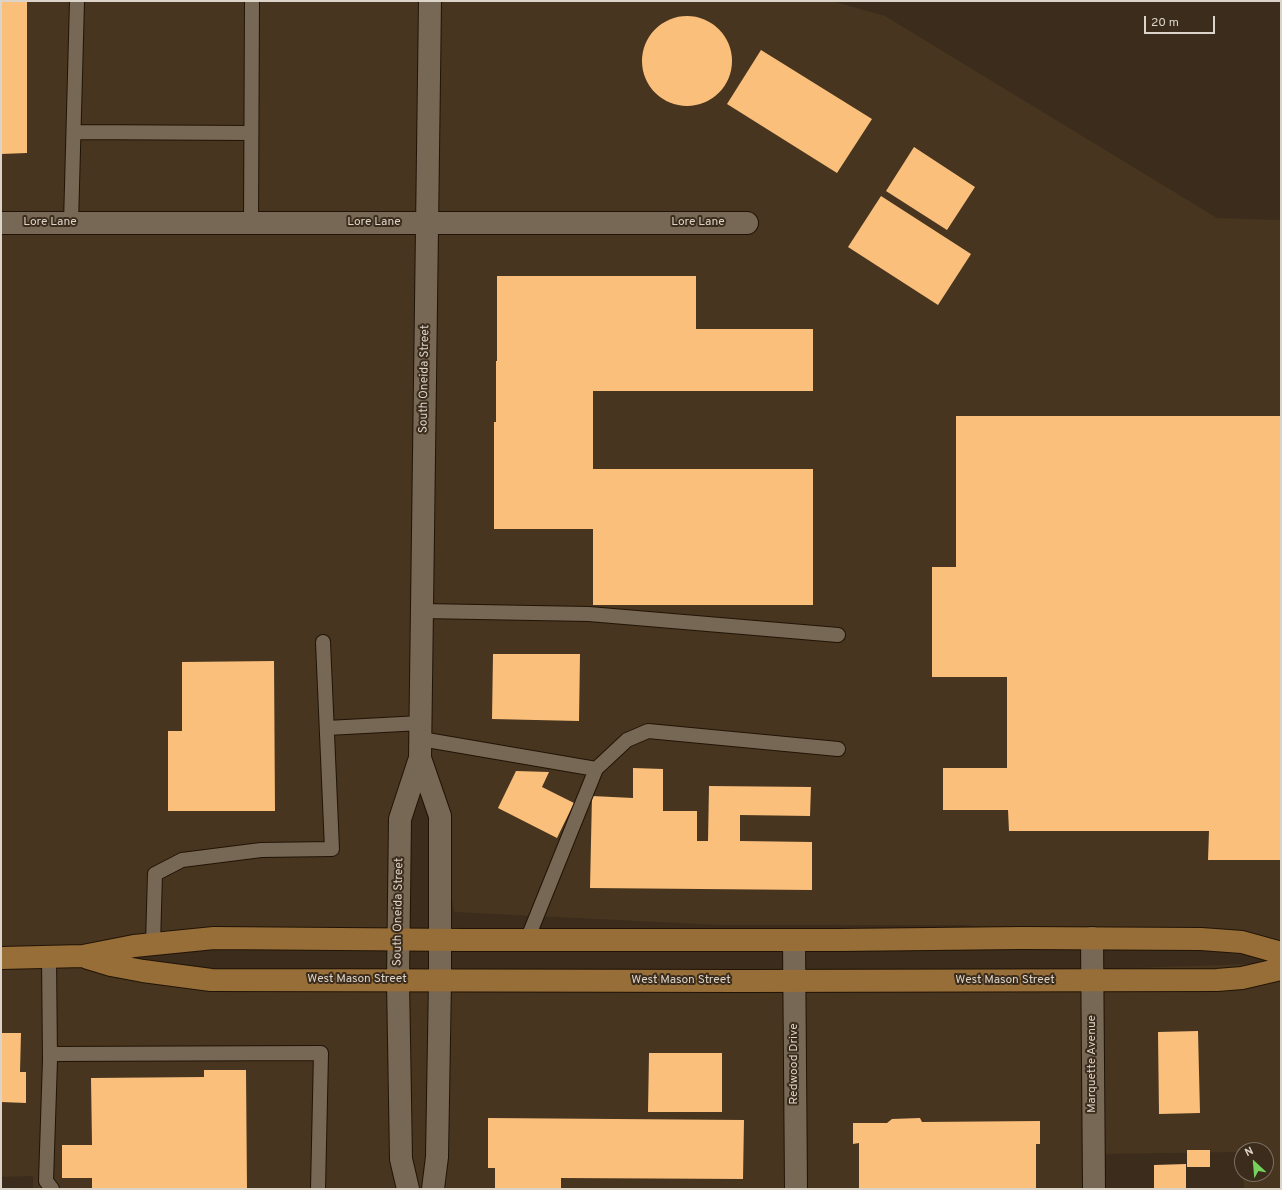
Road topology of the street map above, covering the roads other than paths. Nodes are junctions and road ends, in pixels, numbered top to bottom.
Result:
1 (77, 1) edge
2 (252, 1) edge
3 (430, 1) edge
4 (74, 132) junction
5 (251, 133) junction
6 (1, 223) edge
7 (71, 223) junction
8 (251, 223) junction
9 (427, 223) junction
10 (747, 223) dead end
11 (422, 611) junction
12 (838, 636) dead end
13 (323, 642) dead end
14 (327, 728) junction
15 (421, 740) junction
16 (838, 749) dead end
17 (596, 769) junction
18 (1092, 938) junction
19 (399, 940) junction
20 (440, 940) junction
21 (527, 940) junction
22 (794, 940) junction
23 (153, 944) junction
24 (1281, 953) edge
25 (83, 956) junction
26 (49, 957) junction
27 (1, 958) edge
28 (1281, 969) edge
29 (398, 980) junction
30 (440, 980) junction
31 (795, 980) junction
32 (1093, 980) junction
33 (50, 1054) junction
34 (52, 1189) edge
35 (318, 1189) edge
36 (408, 1189) edge
37 (433, 1189) edge
38 (796, 1189) edge
39 (1094, 1189) edge

1 - 4 lane
2 - 5 lane
3 - 9 street, South Oneida Street
4 - 5 lane
4 - 7 lane
5 - 8 lane
6 - 7 street, Lore Lane
7 - 8 street, Lore Lane
8 - 9 street, Lore Lane
9 - 10 street, Lore Lane
9 - 11 street, South Oneida Street
11 - 12 lane
11 - 15 street, South Oneida Street
13 - 14 lane
14 - 15 lane
14 - 23 lane
15 - 17 lane
15 - 19 street, South Oneida Street
15 - 20 street, South Oneida Street
16 - 17 lane
17 - 21 lane
18 - 22 main road, West Mason Street
18 - 24 main road, West Mason Street
18 - 32 street, Marquette Avenue
19 - 20 main road, West Mason Street
19 - 23 main road, West Mason Street
19 - 29 street, South Oneida Street
20 - 21 main road, West Mason Street
20 - 30 street, South Oneida Street
21 - 22 main road, West Mason Street
22 - 31 street, Redwood Drive
23 - 25 main road, West Mason Street
25 - 26 main road, West Mason Street
25 - 29 main road, West Mason Street
26 - 27 main road, West Mason Street
26 - 33 lane
28 - 32 main road, West Mason Street
29 - 30 main road, West Mason Street
29 - 36 street, South Oneida Street
30 - 31 main road, West Mason Street
30 - 37 street, South Oneida Street
31 - 32 main road, West Mason Street
31 - 38 street, Redwood Drive
32 - 39 street, Marquette Avenue
33 - 34 lane
33 - 35 lane

